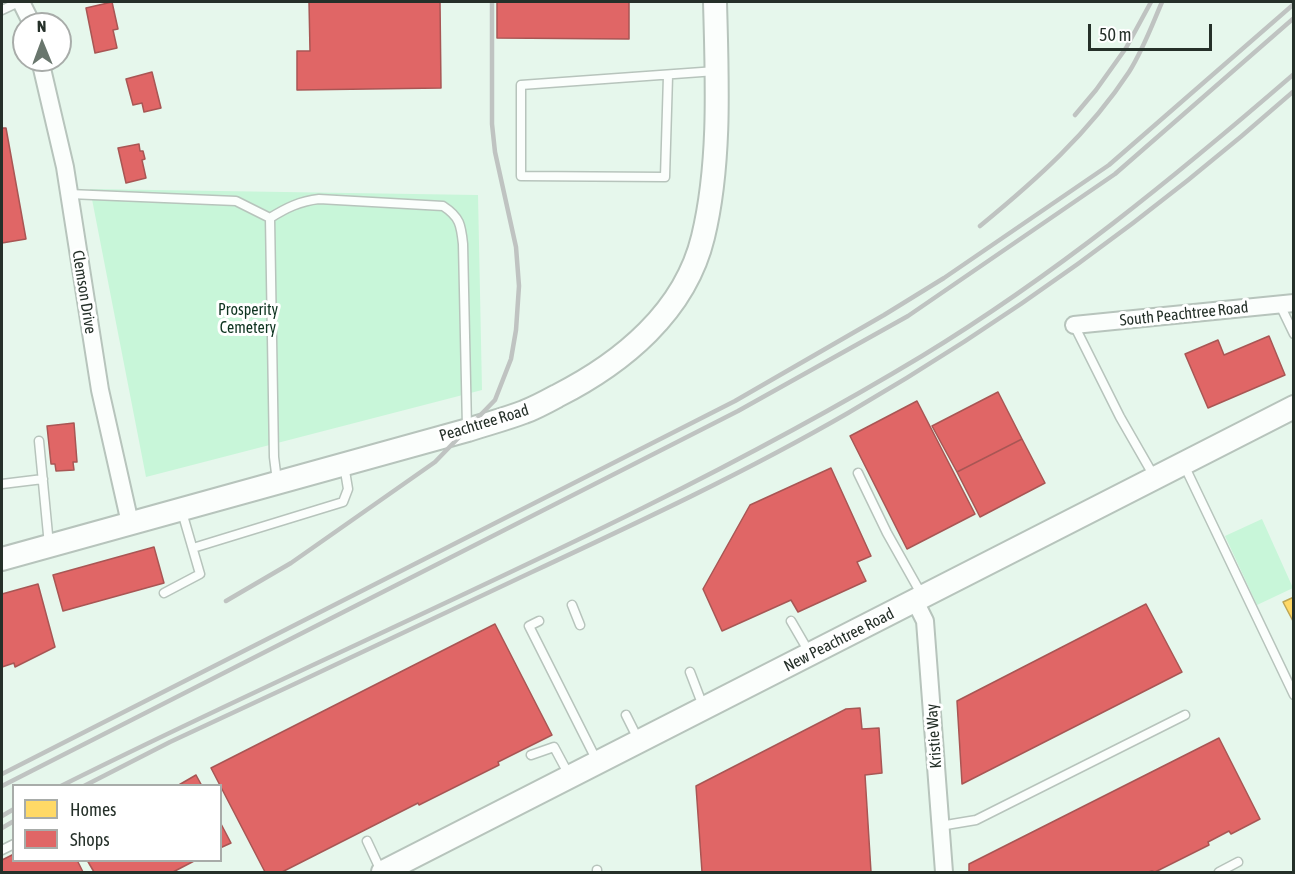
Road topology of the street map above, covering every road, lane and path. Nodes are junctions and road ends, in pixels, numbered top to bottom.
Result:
1 (20, 2) edge
2 (715, 2) edge
3 (2, 10) edge
4 (717, 71) junction
5 (43, 72) edge
6 (668, 76) junction
7 (69, 194) junction
8 (270, 218) junction
9 (1287, 304) edge
10 (1074, 325) joint
11 (1293, 334) edge
12 (1293, 407) edge
13 (468, 430) junction
14 (39, 441) dead end
15 (344, 463) junction
16 (1183, 464) junction
17 (858, 473) dead end
18 (1155, 478) junction
19 (43, 479) junction
20 (277, 481) junction
21 (2, 484) edge
22 (181, 508) junction
23 (130, 523) junction
24 (49, 545) junction
25 (192, 548) junction
26 (2, 559) edge
27 (164, 593) dead end
28 (919, 599) junction
29 (572, 605) dead end
30 (539, 621) dead end
31 (791, 621) dead end
32 (580, 625) dead end
33 (810, 655) junction
34 (690, 672) dead end
35 (1293, 695) edge
36 (704, 709) junction
37 (626, 715) dead end
38 (1185, 715) dead end
39 (640, 742) junction
40 (531, 755) dead end
41 (598, 763) junction
42 (570, 777) junction
43 (940, 826) junction
44 (367, 842) dead end
45 (1238, 862) dead end
46 (382, 873) edge
47 (944, 873) edge
48 (1220, 873) edge

1 - 3 lane
2 - 4 street, Peachtree Road
4 - 6 lane
4 - 13 street, Peachtree Road
5 - 7 street, Clemson Drive
6 - 6 lane
7 - 8 lane
7 - 23 street, Clemson Drive
8 - 13 lane
8 - 20 lane
9 - 10 street, South Peachtree Road
9 - 11 lane
10 - 18 lane
12 - 16 street, New Peachtree Road
13 - 15 street, Peachtree Road
14 - 19 lane
15 - 20 street, Peachtree Road
15 - 25 lane
16 - 18 street, New Peachtree Road
16 - 35 lane
17 - 28 lane
18 - 28 street, New Peachtree Road
19 - 21 lane
19 - 24 lane
20 - 22 street, Peachtree Road
22 - 23 street, Peachtree Road
22 - 25 lane
23 - 24 street, Peachtree Road
24 - 26 street, Peachtree Road
25 - 27 lane
28 - 33 street, New Peachtree Road
28 - 43 street, Kristie Way
29 - 32 lane
30 - 41 lane
31 - 33 lane
33 - 36 street, New Peachtree Road
34 - 36 lane
36 - 39 street, New Peachtree Road
37 - 39 lane
38 - 43 lane
39 - 41 street, New Peachtree Road
40 - 42 lane
41 - 42 street, New Peachtree Road
42 - 46 street, New Peachtree Road
43 - 47 street, Kristie Way
44 - 46 lane
45 - 48 lane

